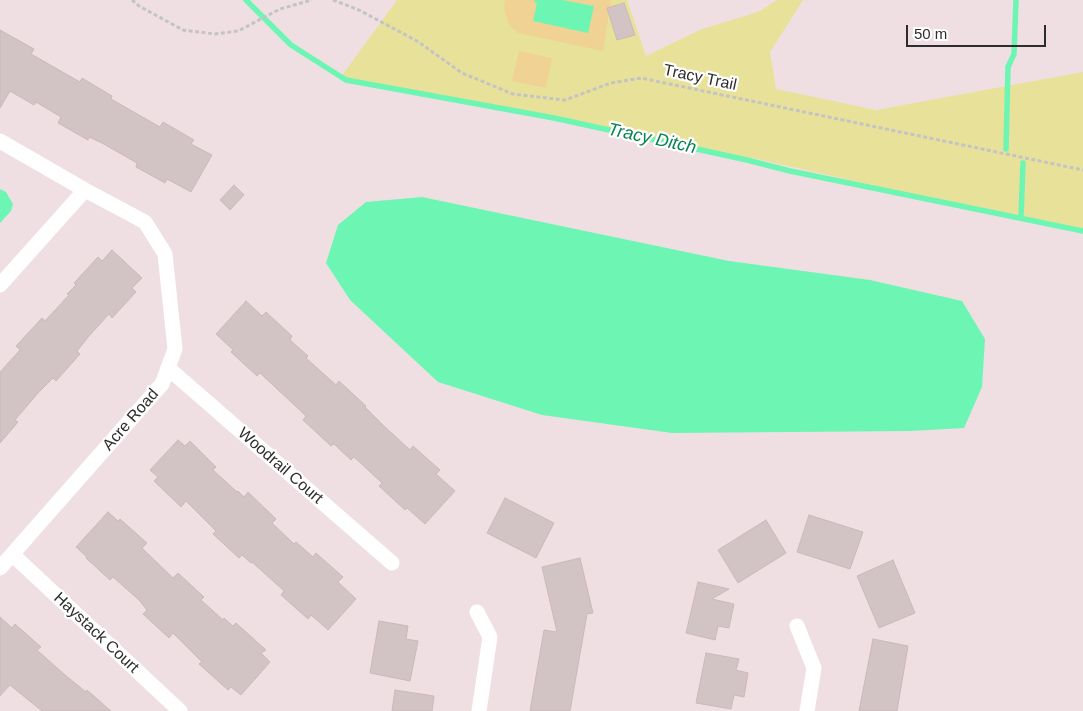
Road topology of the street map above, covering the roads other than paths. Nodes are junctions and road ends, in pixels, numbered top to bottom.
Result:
1 (0, 141) edge
2 (85, 190) junction
3 (0, 285) edge
4 (168, 368) junction
5 (13, 555) junction
6 (392, 563) dead end
7 (0, 568) edge
8 (477, 612) dead end
9 (797, 626) dead end
10 (180, 711) edge
11 (479, 711) edge
12 (807, 711) edge

1 - 2 street, Acre Road
2 - 3 street
2 - 4 street, Acre Road
4 - 5 street, Acre Road
4 - 6 street, Woodrail Court
5 - 7 street, Acre Road
5 - 10 street, Haystack Court
8 - 11 street
9 - 12 street

